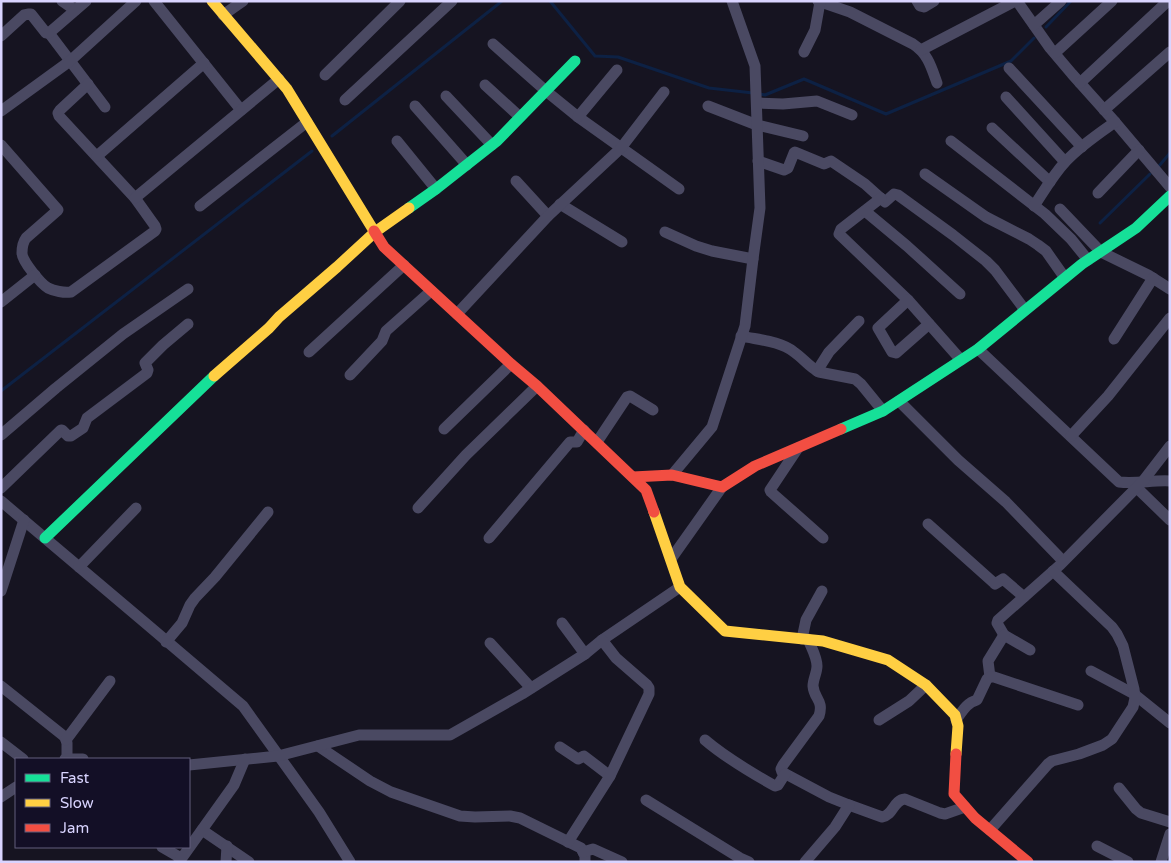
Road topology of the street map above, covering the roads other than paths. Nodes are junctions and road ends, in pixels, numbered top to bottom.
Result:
1 (62, 1) edge
2 (86, 1) edge
3 (136, 1) edge
4 (154, 1) edge
5 (212, 1) edge
6 (243, 1) edge
7 (400, 1) edge
8 (452, 1) edge
9 (732, 1) edge
10 (917, 1) edge
11 (934, 1) edge
12 (1016, 1) edge
13 (1061, 1) edge
14 (1112, 1) edge
15 (1168, 1) edge
16 (819, 2) edge
17 (852, 7) edge
18 (75, 10) junction
19 (223, 15) junction
20 (1034, 25) junction
21 (49, 33) junction
22 (1, 36) edge
23 (493, 44) dead end
24 (921, 50) junction
25 (804, 52) dead end
26 (1170, 52) edge
27 (1055, 53) junction
28 (70, 61) junction
29 (575, 61) dead end
30 (204, 64) junction
31 (1009, 68) dead end
32 (617, 70) dead end
33 (325, 75) dead end
34 (279, 79) junction
35 (938, 83) dead end
36 (1080, 83) junction
37 (88, 84) junction
38 (485, 85) dead end
39 (546, 91) junction
40 (664, 92) dead end
41 (446, 96) dead end
42 (1006, 97) dead end
43 (345, 100) dead end
44 (756, 100) junction
45 (415, 106) dead end
46 (708, 106) dead end
47 (105, 107) dead end
48 (242, 110) junction
49 (1104, 110) junction
50 (1, 111) edge
51 (852, 115) dead end
52 (520, 117) junction
53 (578, 117) junction
54 (307, 122) junction
55 (1115, 122) junction
56 (757, 125) junction
57 (992, 128) dead end
58 (803, 136) dead end
59 (397, 141) dead end
60 (951, 141) dead end
61 (1, 145) edge
62 (492, 145) junction
63 (621, 148) junction
64 (1082, 148) junction
65 (1138, 150) junction
66 (97, 156) junction
67 (758, 160) junction
68 (1065, 162) junction
69 (467, 165) junction
70 (924, 174) dead end
71 (516, 180) dead end
72 (1050, 182) junction
73 (1170, 187) edge
74 (436, 189) junction
75 (679, 189) dead end
76 (1098, 193) dead end
77 (1170, 196) edge
78 (135, 198) junction
79 (881, 198) junction
80 (560, 204) junction
81 (200, 206) dead end
82 (1034, 206) junction
83 (1060, 209) dead end
84 (865, 211) junction
85 (548, 216) junction
86 (375, 232) junction
87 (665, 232) dead end
88 (622, 242) dead end
89 (1101, 252) junction
90 (753, 260) junction
91 (1088, 260) junction
92 (404, 266) junction
93 (35, 274) junction
94 (1065, 278) junction
95 (1153, 278) junction
96 (188, 289) dead end
97 (1170, 289) edge
98 (431, 291) junction
99 (960, 294) dead end
100 (908, 300) junction
101 (1, 302) edge
102 (1025, 310) junction
103 (457, 314) junction
104 (1170, 318) edge
105 (859, 321) dead end
106 (188, 324) dead end
107 (929, 324) junction
108 (741, 336) junction
109 (1114, 339) dead end
110 (978, 349) junction
111 (309, 352) dead end
112 (961, 360) junction
113 (511, 364) junction
114 (817, 371) junction
115 (350, 375) dead end
116 (537, 386) junction
117 (899, 401) junction
118 (653, 410) dead end
119 (883, 411) junction
120 (444, 429) dead end
121 (584, 430) junction
122 (1, 435) edge
123 (1071, 436) junction
124 (597, 442) junction
125 (1170, 446) edge
126 (798, 448) junction
127 (672, 475) junction
128 (633, 478) junction
129 (1170, 481) edge
130 (1140, 484) junction
131 (722, 487) junction
132 (1, 488) edge
133 (1, 501) edge
134 (136, 508) dead end
135 (418, 508) dead end
136 (268, 512) dead end
137 (24, 520) junction
138 (1170, 520) edge
139 (928, 524) dead end
140 (45, 538) junction
141 (489, 538) dead end
142 (823, 538) dead end
143 (670, 559) junction
144 (1063, 561) junction
145 (79, 567) junction
146 (1053, 571) junction
147 (680, 587) junction
148 (1, 591) edge
149 (822, 592) dead end
150 (1024, 597) junction
151 (562, 623) dead end
152 (1004, 635) junction
153 (805, 639) junction
154 (602, 640) junction
155 (166, 642) junction
156 (490, 644) dead end
157 (1030, 650) dead end
158 (585, 654) junction
159 (1091, 671) dead end
160 (990, 677) junction
161 (110, 681) dead end
162 (926, 685) junction
163 (1, 686) edge
164 (531, 688) junction
165 (1134, 694) junction
166 (1078, 705) dead end
167 (879, 720) dead end
168 (956, 720) junction
169 (1170, 723) edge
170 (66, 740) junction
171 (705, 740) dead end
172 (1, 742) edge
173 (318, 746) junction
174 (560, 747) dead end
175 (278, 756) junction
176 (22, 758) edge
177 (66, 758) edge
178 (245, 759) junction
179 (190, 765) edge
180 (785, 774) junction
181 (610, 776) junction
182 (15, 788) edge
183 (1119, 788) dead end
184 (1, 797) edge
185 (646, 800) dead end
186 (849, 805) junction
187 (965, 807) junction
188 (1170, 822) edge
189 (202, 830) junction
190 (990, 830) junction
191 (1170, 834) edge
192 (568, 842) junction
193 (190, 846) edge
194 (227, 846) junction
195 (1097, 846) dead end
196 (163, 848) edge
197 (189, 848) edge
198 (584, 857) edge
199 (180, 860) edge
200 (1023, 860) edge
201 (226, 862) edge
202 (249, 862) edge
203 (350, 862) edge
204 (622, 862) edge
205 (749, 862) edge
206 (804, 862) edge
207 (1128, 862) edge
208 (1161, 862) edge

1 - 18 street
2 - 18 street
3 - 28 street
4 - 30 street
5 - 19 street
6 - 19 street
7 - 33 street
8 - 43 street
9 - 44 street
10 - 11 street
12 - 20 street
12 - 24 street
13 - 20 street
14 - 27 street
15 - 36 street
16 - 17 street
16 - 25 street
17 - 24 street
18 - 21 street
19 - 34 street
20 - 27 street
21 - 22 street
21 - 28 street
23 - 39 street
24 - 35 street
26 - 49 street
27 - 36 street
28 - 37 street
28 - 50 street
29 - 39 street
30 - 48 street
30 - 66 street
31 - 64 street
32 - 53 street
34 - 48 street
34 - 54 street
36 - 49 street
37 - 47 street
37 - 66 street
38 - 52 street
39 - 52 street
39 - 53 street
40 - 63 street
41 - 62 street
42 - 68 street
44 - 51 street
44 - 56 street
45 - 69 street
46 - 56 street
48 - 78 street
49 - 55 street
52 - 62 street
53 - 63 street
54 - 81 street
54 - 86 street
55 - 64 street
55 - 65 street
56 - 58 street
56 - 67 street
57 - 72 street
59 - 74 street
60 - 82 street
61 - 93 street
62 - 69 street
63 - 75 street
63 - 80 street
64 - 68 street
65 - 73 street
65 - 76 street
66 - 78 street
67 - 79 street
67 - 90 street
68 - 72 street
69 - 74 street
70 - 94 street
71 - 85 street
72 - 82 street
74 - 86 street
77 - 89 street
78 - 93 street
79 - 84 street
79 - 102 street
80 - 85 street
80 - 88 street
82 - 91 street
83 - 89 street
84 - 99 street
84 - 100 street
85 - 103 street
86 - 92 street
86 - 140 street
87 - 90 street
89 - 91 street
89 - 95 street
90 - 108 street
91 - 94 street
92 - 98 street
92 - 111 street
93 - 101 street
94 - 102 street
95 - 97 street
95 - 109 street
96 - 122 street
98 - 103 street
98 - 115 street
100 - 107 street
100 - 107 street
102 - 110 street
103 - 113 street
104 - 123 street
105 - 114 street
106 - 132 street
107 - 112 street
108 - 114 street
108 - 127 street
110 - 112 street
110 - 123 street
112 - 117 street
113 - 116 street
113 - 120 street
114 - 119 street
116 - 121 street
116 - 135 street
117 - 119 street
117 - 144 street
118 - 124 street
119 - 126 street
121 - 124 street
121 - 141 street
123 - 130 street
124 - 128 street
125 - 130 street
126 - 131 street
126 - 142 street
127 - 128 street
127 - 131 street
128 - 143 street
129 - 130 street
130 - 138 street
130 - 144 street
131 - 143 street
133 - 137 street
134 - 145 street
136 - 155 street
137 - 140 street
137 - 148 street
139 - 150 street
140 - 145 street
143 - 147 street
144 - 146 street
145 - 155 street
146 - 150 street
146 - 165 street
147 - 153 street
147 - 154 street
149 - 153 street
150 - 152 street
151 - 158 street
152 - 157 street
152 - 160 street
153 - 162 street
153 - 180 street
154 - 158 street
154 - 181 street
155 - 175 street
156 - 164 street
158 - 164 street
159 - 165 street
160 - 166 street
160 - 168 street
161 - 170 street
162 - 167 street
162 - 168 street
163 - 170 street
164 - 173 street
165 - 169 street
165 - 190 street
168 - 187 street
170 - 177 street
171 - 180 street
172 - 176 street
173 - 175 street
173 - 192 street
174 - 181 street
175 - 178 street
175 - 203 street
178 - 179 street
178 - 189 street
180 - 186 street
181 - 192 street
182 - 184 street
183 - 188 street
185 - 205 street
186 - 187 street
186 - 206 street
187 - 190 street
189 - 193 street
189 - 194 street
190 - 200 street
191 - 208 street
192 - 198 street
194 - 201 street
194 - 202 street
195 - 207 street
196 - 199 street
197 - 199 street
198 - 204 street

